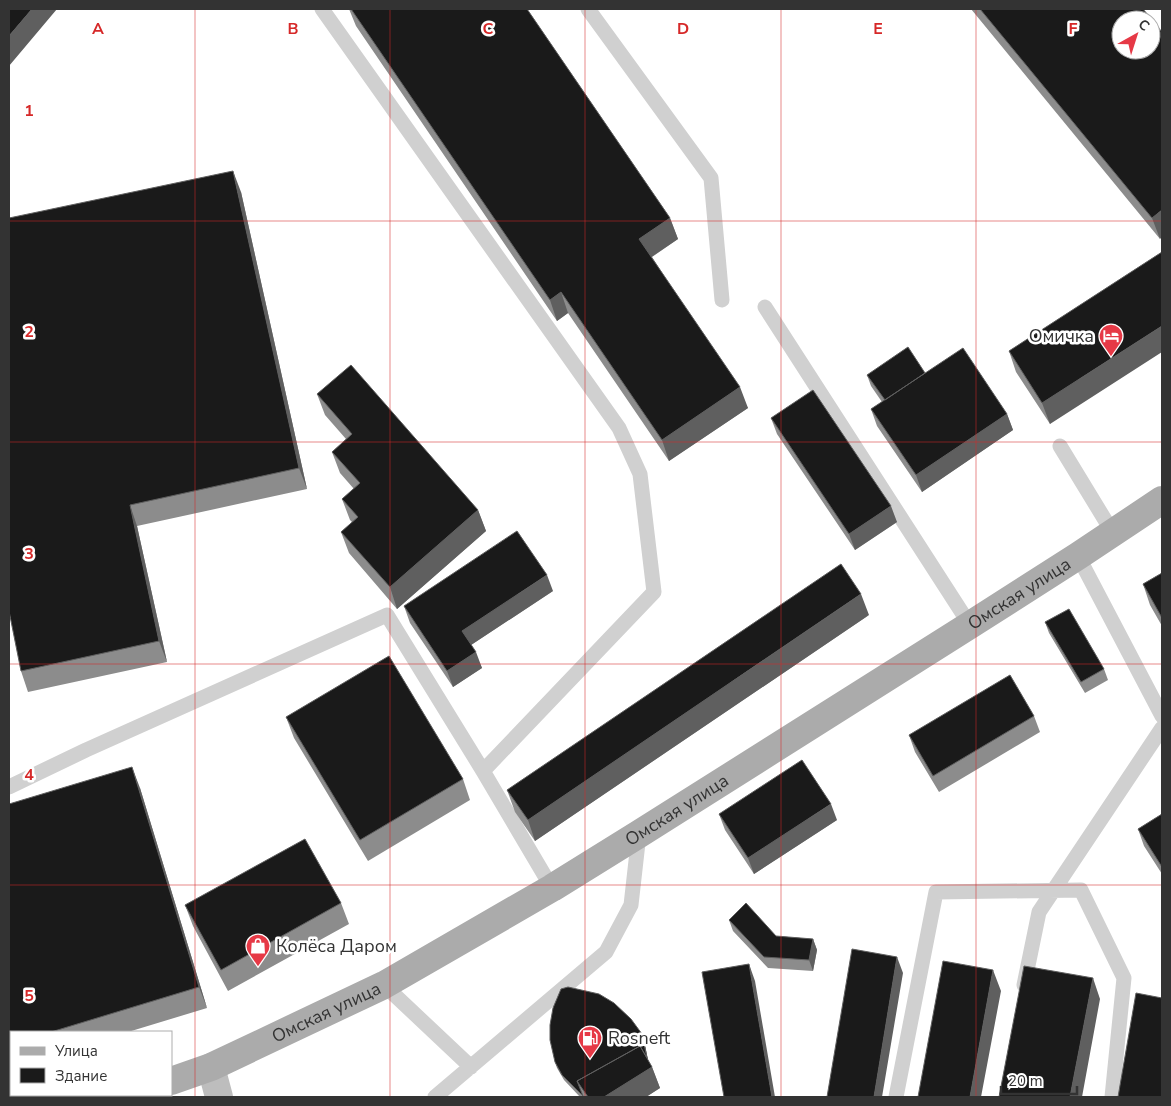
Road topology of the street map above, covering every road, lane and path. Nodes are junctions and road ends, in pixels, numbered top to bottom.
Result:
1 (322, 9) edge
2 (588, 9) edge
3 (722, 300) dead end
4 (765, 307) dead end
5 (1060, 446) dead end
6 (1162, 500) edge
7 (1113, 533) junction
8 (1078, 556) junction
9 (970, 625) junction
10 (1162, 716) edge
11 (1162, 728) edge
12 (483, 771) junction
13 (9, 787) edge
14 (639, 834) junction
15 (552, 888) junction
16 (1054, 890) junction
17 (384, 985) junction
18 (1021, 1000) edge
19 (471, 1066) junction
20 (211, 1067) junction
21 (172, 1081) edge
22 (219, 1097) edge
23 (435, 1097) edge
24 (896, 1097) edge
25 (1112, 1097) edge

1 - 12 lane
2 - 3 lane
4 - 9 lane
5 - 7 lane
6 - 7 main road, Омская улица
7 - 8 main road, Омская улица
8 - 9 main road, Омская улица
8 - 10 lane
9 - 14 main road, Омская улица
11 - 16 lane
12 - 13 lane
12 - 15 lane
14 - 15 main road, Омская улица
14 - 19 lane
15 - 17 main road, Омская улица
16 - 18 lane
16 - 24 lane
16 - 25 lane
17 - 19 lane
17 - 20 main road, Омская улица
19 - 23 lane
20 - 21 main road, Омская улица
20 - 22 street

